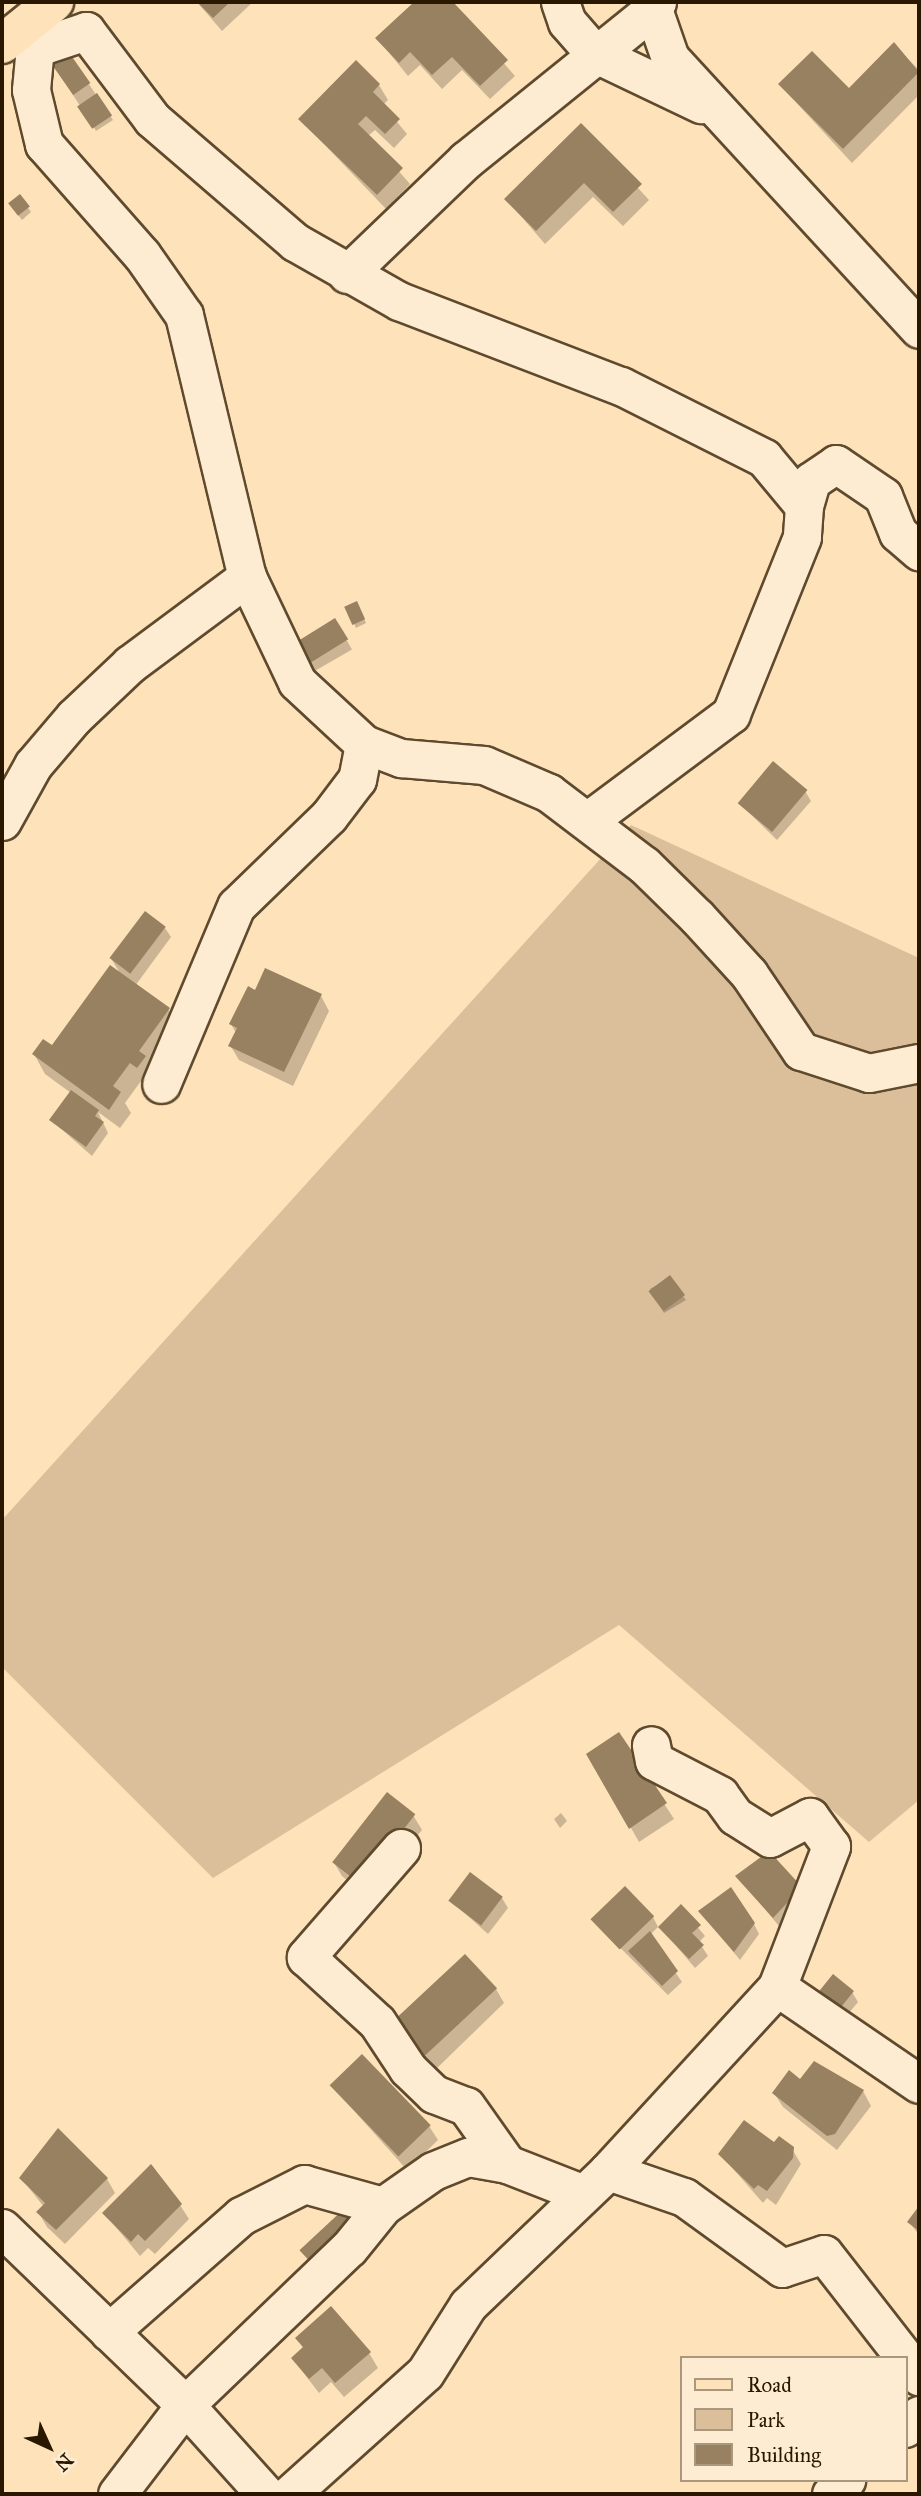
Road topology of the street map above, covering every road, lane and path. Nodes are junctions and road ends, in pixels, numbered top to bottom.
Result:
1 (560, 2) edge
2 (655, 6) edge
3 (31, 28) edge
4 (594, 53) junction
5 (712, 110) junction
6 (347, 274) junction
7 (919, 330) edge
8 (804, 506) junction
9 (919, 551) edge
10 (247, 577) junction
11 (364, 744) junction
12 (589, 820) junction
13 (2, 821) edge
14 (919, 1063) edge
15 (162, 1084) dead end
16 (651, 1745) dead end
17 (401, 1848) dead end
18 (777, 1987) junction
19 (919, 2084) edge
20 (507, 2164) junction
21 (594, 2182) junction
22 (383, 2206) junction
23 (5, 2240) edge
24 (109, 2332) junction
25 (903, 2356) edge
26 (907, 2361) edge
27 (919, 2376) edge
28 (185, 2405) junction
29 (844, 2482) edge
30 (117, 2494) edge
31 (265, 2494) edge
32 (290, 2494) edge
33 (831, 2494) edge

1 - 4 street
2 - 4 street
2 - 5 street
3 - 6 street
3 - 10 street
4 - 5 street
4 - 6 street
5 - 7 street
6 - 8 street
8 - 9 street
8 - 12 street
10 - 11 street
10 - 13 street
11 - 12 street
11 - 15 street
12 - 14 street
16 - 18 street
17 - 20 street
18 - 19 street
18 - 21 street
20 - 21 street
20 - 22 street
21 - 25 street
21 - 32 street
22 - 24 street
22 - 28 street
23 - 24 street
24 - 28 street
26 - 27 street
28 - 30 street
28 - 31 street
29 - 33 street

